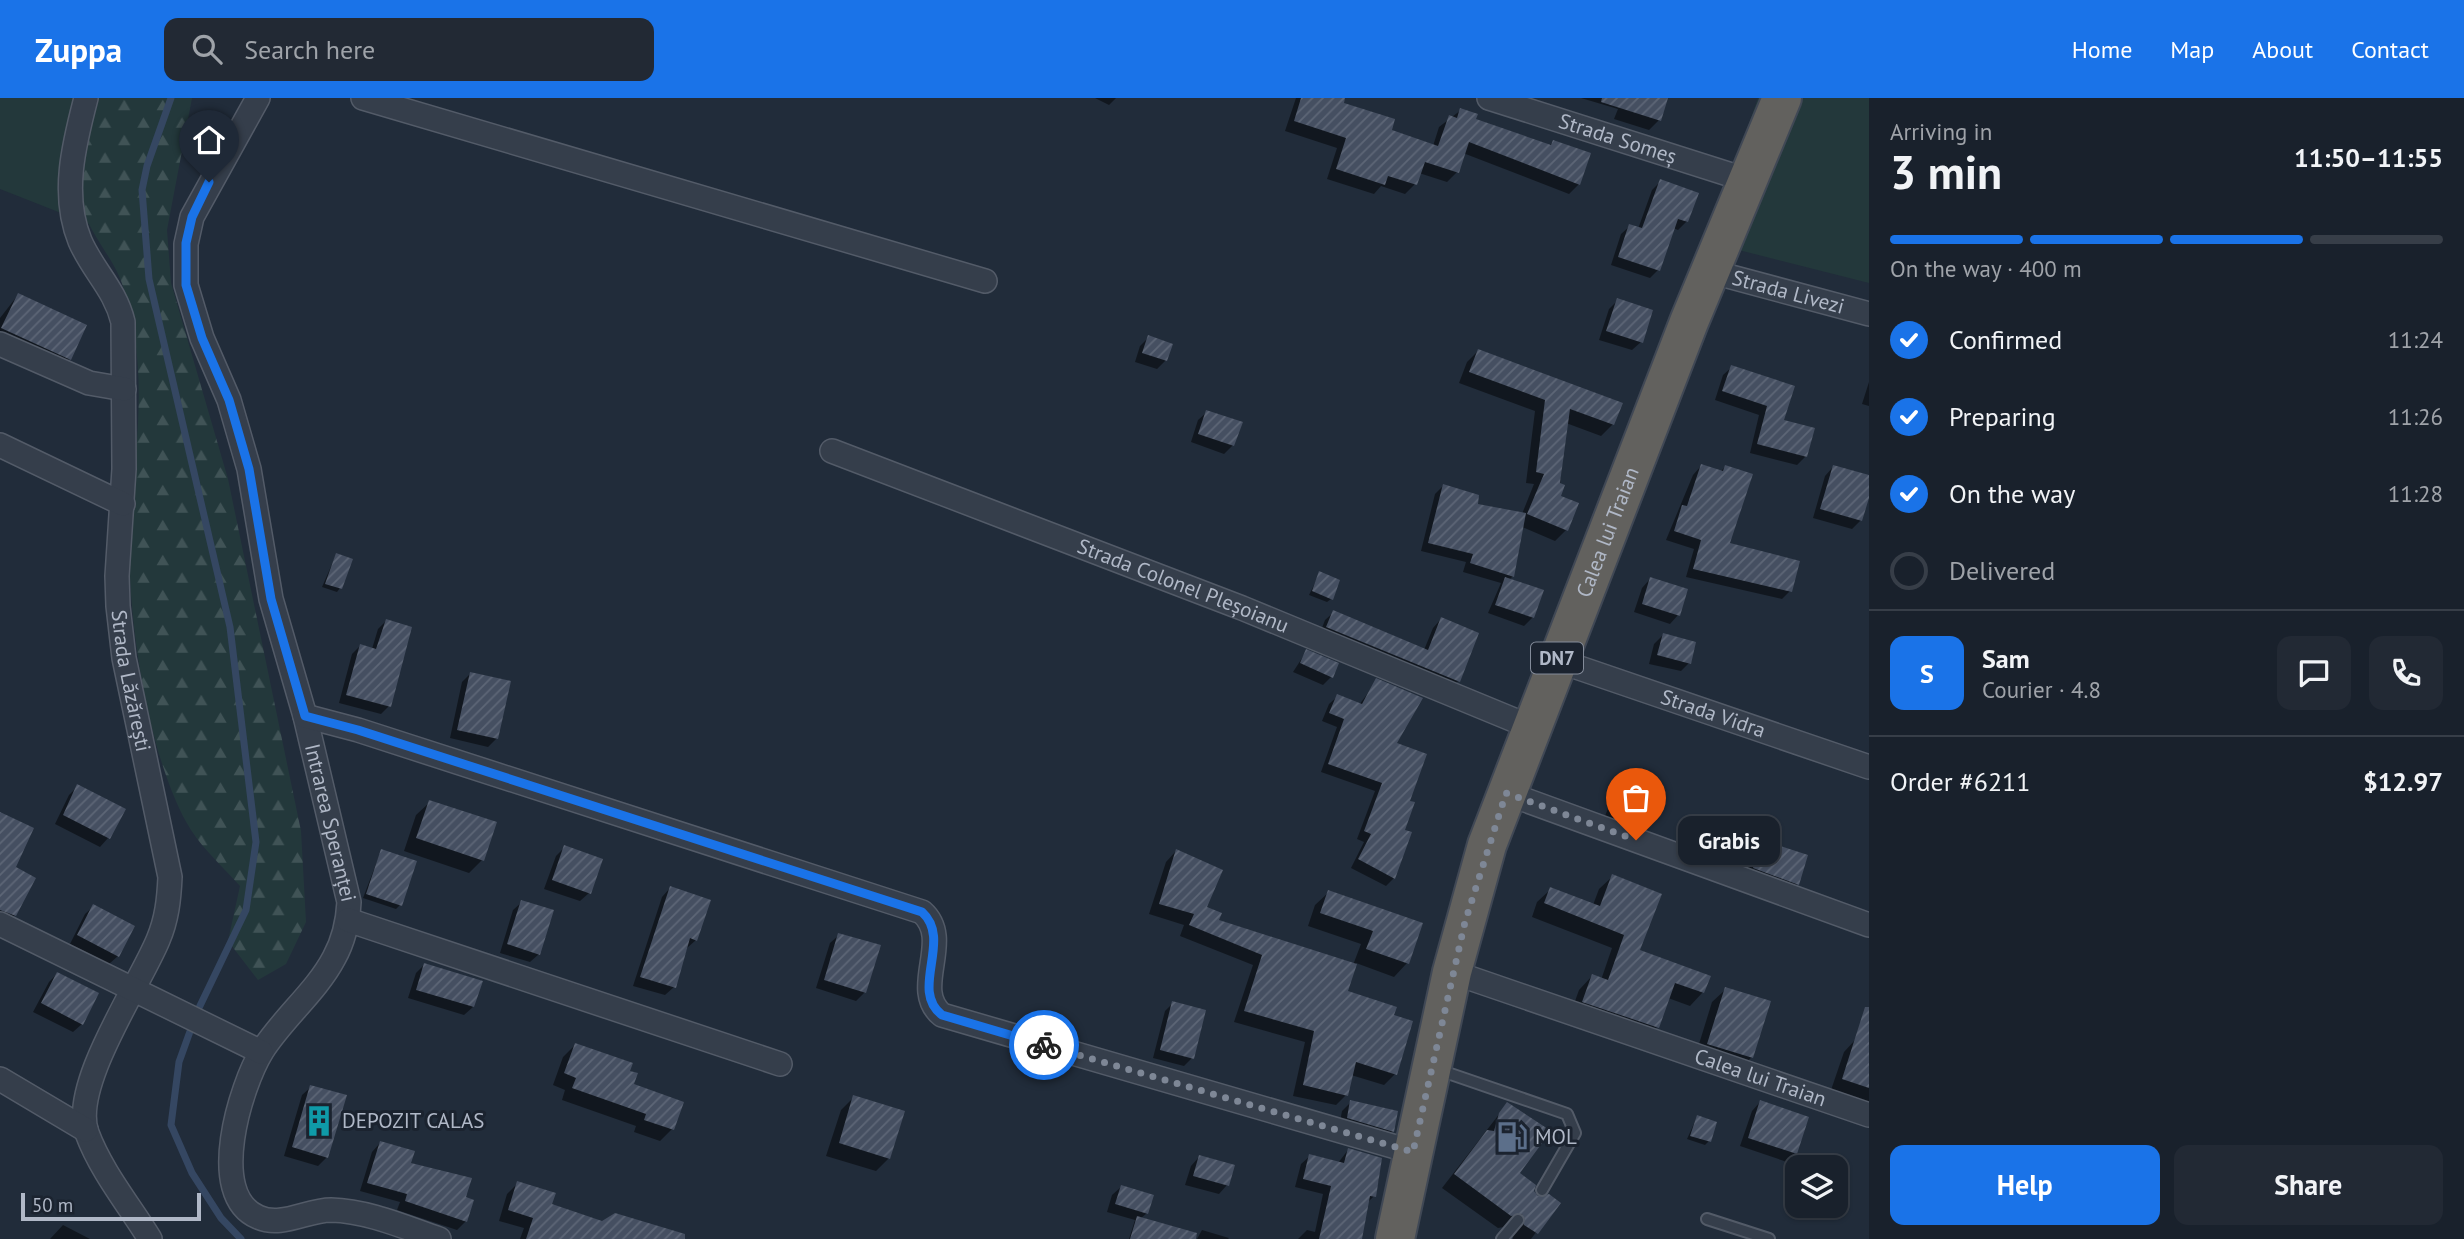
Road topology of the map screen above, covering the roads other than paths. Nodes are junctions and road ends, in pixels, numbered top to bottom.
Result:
1 (86, 98) edge
2 (258, 98) edge
3 (363, 98) edge
4 (1489, 98) edge
5 (1782, 98) edge
6 (1747, 180) junction
7 (1709, 271) junction
8 (985, 281) dead end
9 (1869, 314) edge
10 (0, 344) edge
11 (124, 389) junction
12 (0, 445) edge
13 (832, 452) dead end
14 (122, 504) junction
15 (1556, 660) junction
16 (305, 716) junction
17 (1531, 727) junction
18 (1869, 767) edge
19 (1506, 793) junction
20 (348, 920) junction
21 (0, 924) edge
22 (1869, 925) edge
23 (1452, 972) junction
24 (134, 991) junction
25 (261, 1052) junction
26 (779, 1064) dead end
27 (1431, 1068) junction
28 (0, 1079) edge
29 (1869, 1115) edge
30 (86, 1130) junction
31 (1413, 1152) junction
32 (1542, 1190) dead end
33 (1707, 1219) dead end
34 (1518, 1220) dead end
35 (150, 1239) edge
36 (439, 1239) edge
37 (1395, 1239) edge
38 (1502, 1239) edge
39 (1769, 1239) edge

1 - 11 street, Strada Lăzărești
2 - 16 street
3 - 8 street
4 - 6 street, Strada Someș
5 - 6 highway, Calea lui Traian / DN7
6 - 7 highway, Calea lui Traian / DN7
7 - 9 street, Strada Livezi
7 - 15 highway, Calea lui Traian / DN7
10 - 11 street
11 - 14 street, Strada Lăzărești
12 - 14 street
13 - 17 street, Strada Colonel Pleșoianu
14 - 24 street, Strada Lăzărești
15 - 17 highway, Calea lui Traian / DN7
15 - 18 street, Strada Vidra
16 - 20 street, Intrarea Speranței
16 - 31 street, Intrarea Speranței
17 - 19 highway, Calea lui Traian / DN7
19 - 22 street
19 - 23 highway, Calea lui Traian / DN7
20 - 25 street, Intrarea Speranței
20 - 26 street, Intrarea Speranței
21 - 24 street
23 - 27 highway, Calea lui Traian / DN7
23 - 29 street, Calea lui Traian
24 - 25 street
24 - 30 street, Strada Lăzărești
25 - 36 street, Intrarea Speranței
27 - 31 highway, Calea lui Traian / DN7
27 - 32 lane
28 - 30 street
30 - 35 street, Strada Lăzărești
31 - 37 highway, Calea lui Traian / DN7
33 - 39 lane
34 - 38 lane

